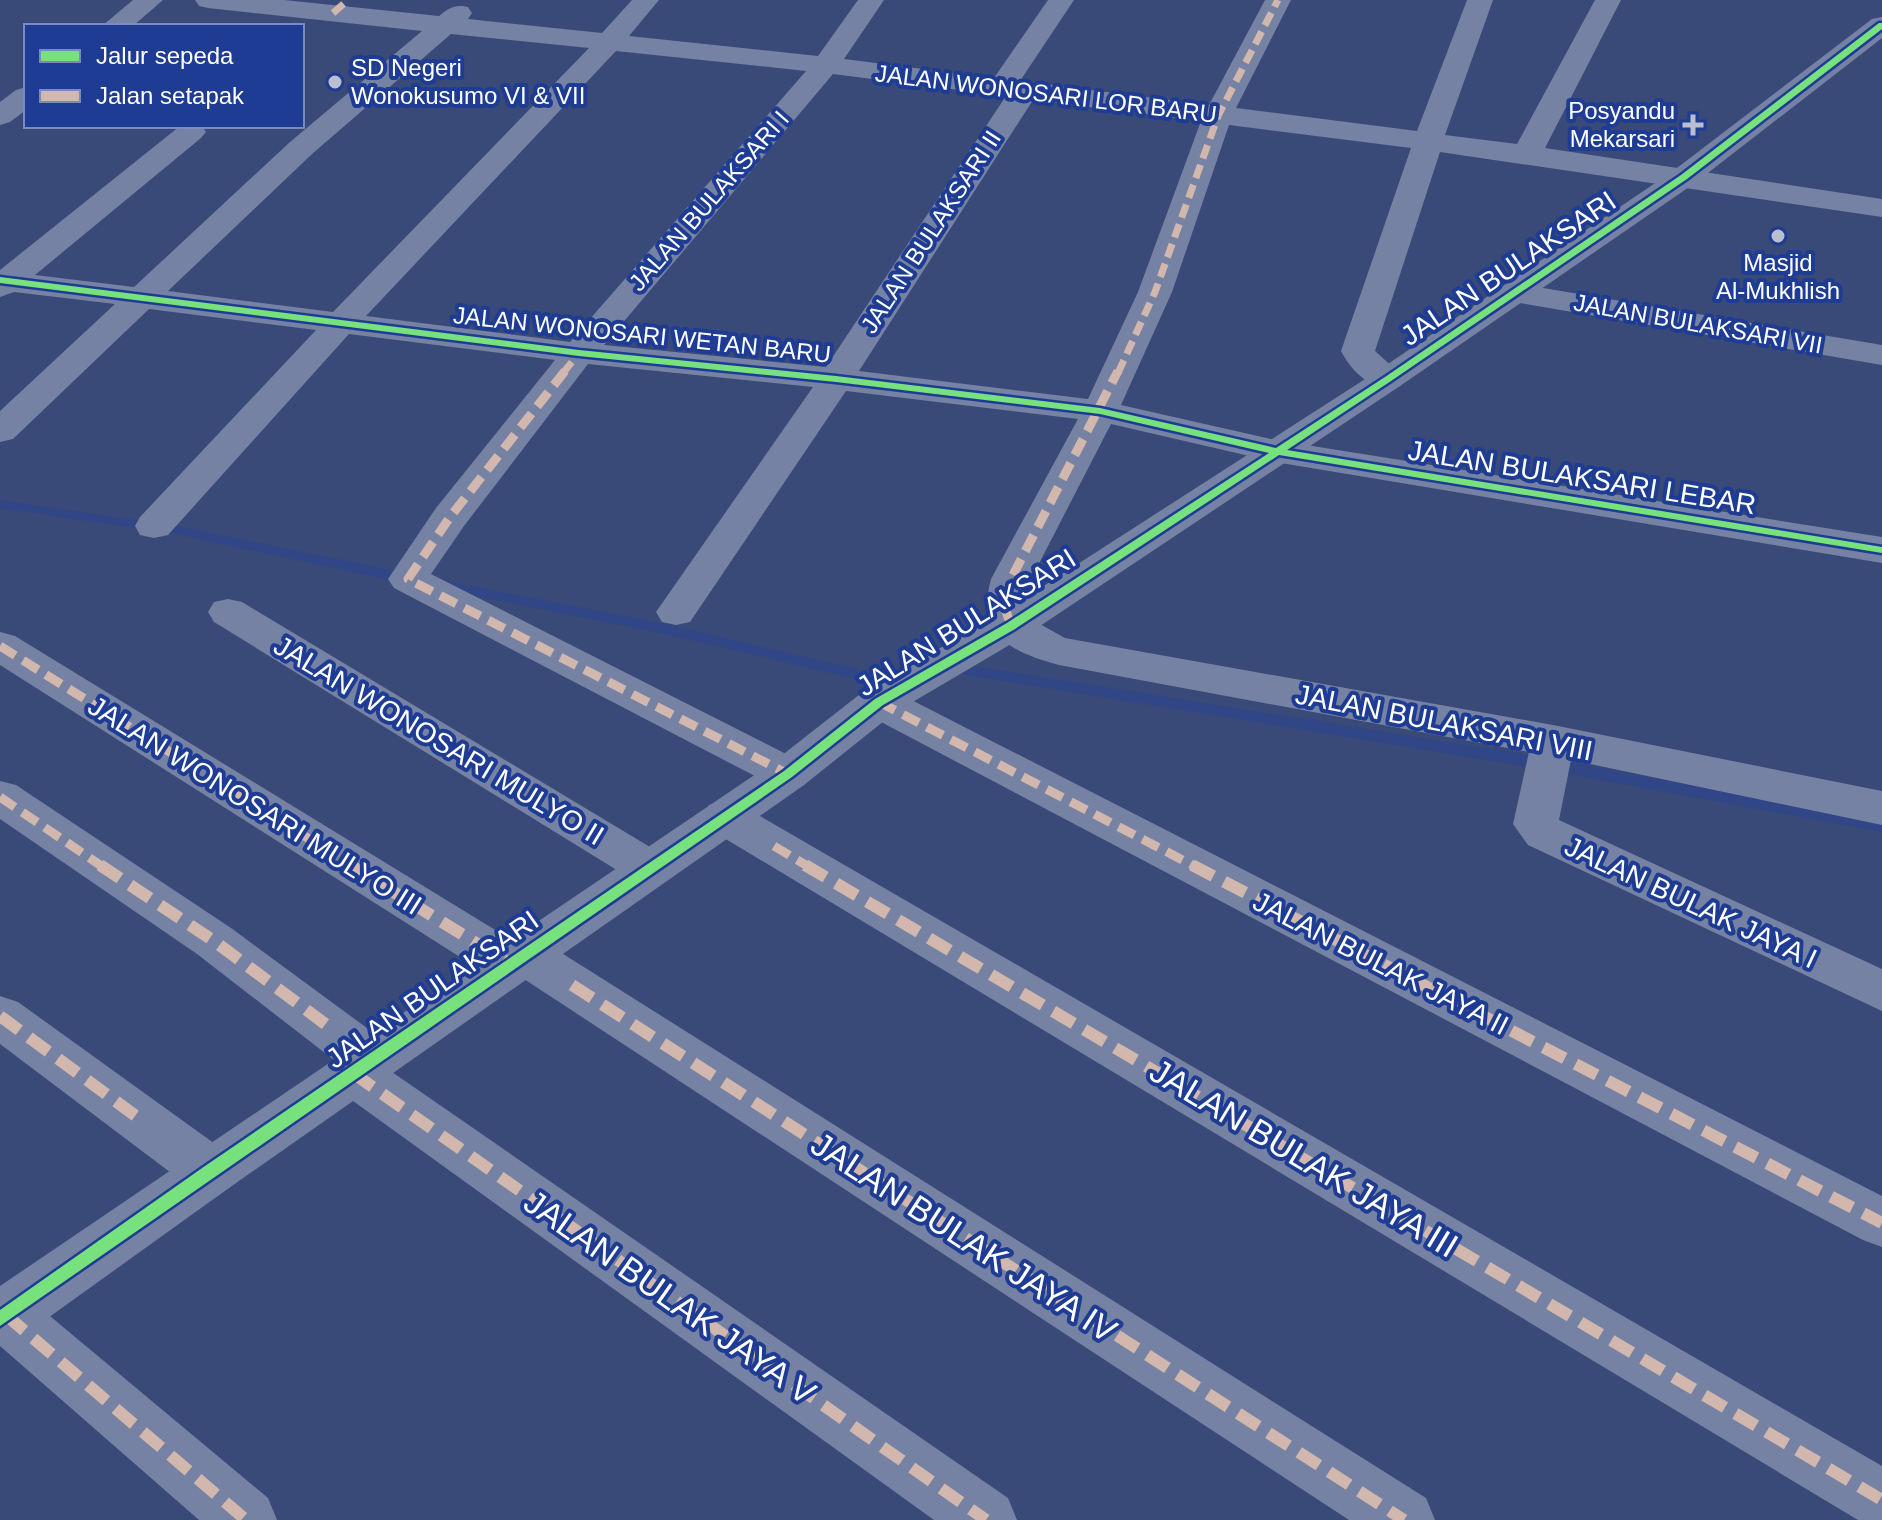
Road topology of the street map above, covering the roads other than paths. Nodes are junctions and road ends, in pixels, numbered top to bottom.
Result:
1 (150, 0) edge
2 (208, 0) edge
3 (472, 0) edge
4 (646, 0) edge
5 (871, 0) edge
6 (1061, 0) edge
7 (1278, 0) edge
8 (1480, 0) edge
9 (1608, 0) edge
10 (340, 7) edge
11 (447, 23) junction
12 (119, 24) edge
13 (1882, 25) edge
14 (610, 42) junction
15 (826, 65) junction
16 (1013, 90) junction
17 (24, 98) edge
18 (0, 116) edge
19 (1218, 116) junction
20 (191, 132) dead end
21 (1428, 142) junction
22 (1527, 154) junction
23 (1684, 177) junction
24 (1882, 208) edge
25 (2, 283) edge
26 (1514, 293) junction
27 (142, 299) junction
28 (342, 322) junction
29 (579, 353) junction
30 (1882, 355) edge
31 (836, 379) junction
32 (1388, 379) junction
33 (1100, 411) junction
34 (0, 431) edge
35 (1275, 451) junction
36 (154, 526) dead end
37 (1882, 550) edge
38 (228, 612) dead end
39 (676, 612) dead end
40 (1011, 626) junction
41 (0, 646) edge
42 (879, 702) junction
43 (1549, 759) junction
44 (788, 774) junction
45 (0, 797) edge
46 (1882, 808) edge
47 (725, 817) junction
48 (649, 868) junction
49 (517, 959) junction
50 (1882, 991) edge
51 (0, 1016) edge
52 (363, 1067) junction
53 (210, 1171) junction
54 (1882, 1223) edge
55 (3, 1317) edge
56 (1882, 1500) edge
57 (246, 1520) edge
58 (986, 1520) edge
59 (1404, 1520) edge

1 - 12 street
2 - 10 street, JALAN WONOSARI LOR BARU
3 - 11 street
4 - 14 street
5 - 15 street, JALAN BULAKSARI I
6 - 16 street, JALAN BULAKSARI II
7 - 19 street
8 - 21 street
9 - 22 street
10 - 11 street, JALAN WONOSARI LOR BARU
11 - 14 street, JALAN WONOSARI LOR BARU
11 - 27 street
13 - 23 street, JALAN BULAKSARI
14 - 15 street, JALAN WONOSARI LOR BARU
14 - 28 street
15 - 16 street, JALAN WONOSARI LOR BARU
15 - 29 street, JALAN BULAKSARI I
16 - 19 street, JALAN WONOSARI LOR BARU
16 - 31 street, JALAN BULAKSARI II
17 - 18 street
19 - 21 street, JALAN WONOSARI LOR BARU
19 - 33 street
20 - 25 street
21 - 22 street, JALAN WONOSARI LOR BARU
21 - 32 street
22 - 23 street, JALAN WONOSARI LOR BARU
23 - 24 street, JALAN WONOSARI LOR BARU
23 - 26 street, JALAN BULAKSARI
25 - 27 street, JALAN WONOSARI WETAN BARU
26 - 30 street, JALAN BULAKSARI VII
26 - 32 street, JALAN BULAKSARI
27 - 28 street, JALAN WONOSARI WETAN BARU
27 - 34 street
28 - 29 street, JALAN WONOSARI WETAN BARU
28 - 36 street
29 - 31 street, JALAN WONOSARI WETAN BARU
29 - 44 street, JALAN BULAKSARI I
31 - 33 street, JALAN WONOSARI WETAN BARU
31 - 39 street, JALAN BULAKSARI II
32 - 35 street, JALAN BULAKSARI
33 - 35 street, JALAN WONOSARI WETAN BARU
33 - 40 street
35 - 37 street, JALAN BULAKSARI LEBAR
35 - 40 street, JALAN BULAKSARI
38 - 48 street, JALAN WONOSARI MULYO II
40 - 42 street, JALAN BULAKSARI
40 - 43 street, JALAN BULAKSARI VIII
41 - 49 street, JALAN WONOSARI MULYO III
42 - 44 street, JALAN BULAKSARI
42 - 54 street, JALAN BULAK JAYA II
43 - 46 street, JALAN BULAKSARI VIII
43 - 50 street, JALAN BULAK JAYA I
44 - 47 street, JALAN BULAKSARI
45 - 52 street, JALAN BULAK JAYA V
47 - 48 street, JALAN BULAKSARI
47 - 56 street, JALAN BULAK JAYA III
48 - 49 street, JALAN BULAKSARI
49 - 52 street, JALAN BULAKSARI
49 - 59 street, JALAN BULAK JAYA IV
51 - 53 street
52 - 53 street, JALAN BULAKSARI
52 - 58 street, JALAN BULAK JAYA V
53 - 55 street, JALAN BULAKSARI
55 - 57 street

